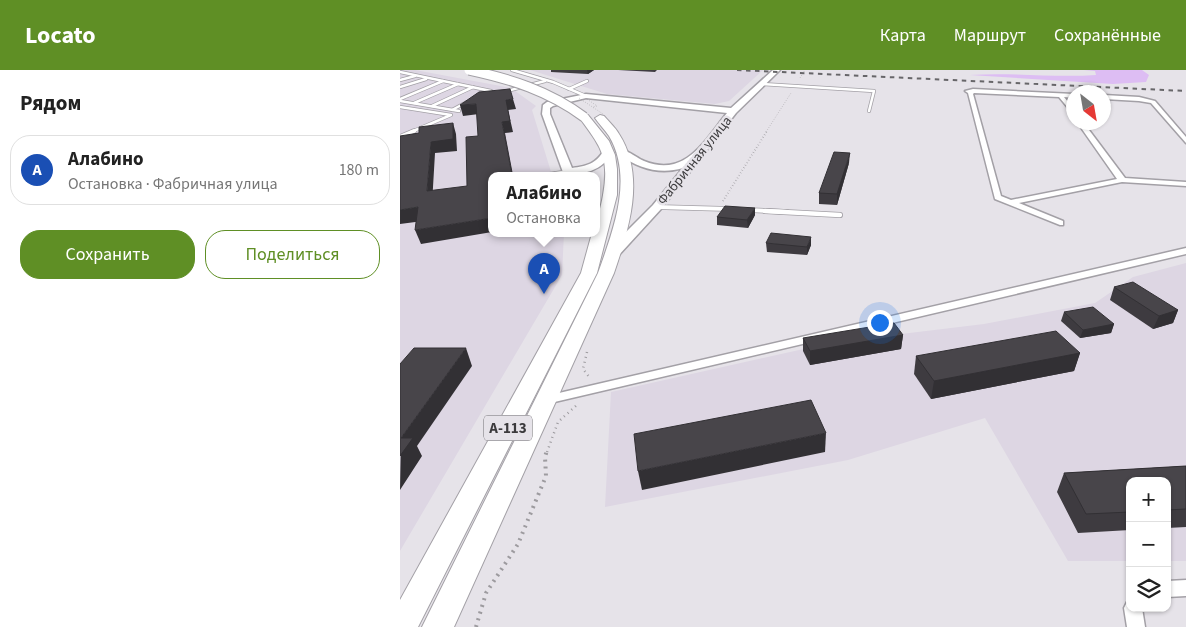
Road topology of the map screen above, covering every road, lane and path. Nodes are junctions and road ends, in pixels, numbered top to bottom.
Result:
1 (469, 70) edge
2 (490, 70) edge
3 (512, 70) edge
4 (777, 70) edge
5 (805, 70) edge
6 (401, 73) edge
7 (417, 76) junction
8 (428, 78) junction
9 (400, 80) edge
10 (547, 80) junction
11 (443, 81) junction
12 (587, 82) dead end
13 (458, 84) junction
14 (761, 84) junction
15 (796, 86) junction
16 (400, 87) edge
17 (473, 87) junction
18 (569, 89) junction
19 (491, 91) junction
20 (483, 94) edge
21 (1060, 95) junction
22 (1066, 95) edge
23 (1111, 97) edge
24 (586, 98) junction
25 (603, 99) junction
26 (400, 100) edge
27 (468, 102) edge
28 (414, 103) junction
29 (1066, 103) edge
30 (432, 106) junction
31 (400, 107) edge
32 (452, 110) junction
33 (459, 111) edge
34 (582, 111) junction
35 (733, 111) junction
36 (869, 111) dead end
37 (600, 113) junction
38 (1086, 130) edge
39 (400, 137) edge
40 (1186, 141) edge
41 (607, 152) junction
42 (623, 153) junction
43 (698, 156) junction
44 (567, 172) edge
45 (575, 172) edge
46 (1122, 180) junction
47 (1186, 184) edge
48 (1011, 202) junction
49 (657, 207) junction
50 (719, 209) junction
51 (737, 210) edge
52 (747, 210) edge
53 (840, 216) dead end
54 (600, 217) edge
55 (1060, 223) dead end
56 (596, 237) edge
57 (1186, 251) edge
58 (613, 253) junction
59 (546, 400) junction
60 (584, 401) dead end
61 (467, 567) junction
62 (1186, 588) edge
63 (1171, 589) edge
64 (1134, 612) edge
65 (402, 627) edge
66 (438, 627) edge
67 (454, 627) edge
68 (476, 627) edge
69 (1136, 627) edge

1 - 34 highway, А-113, bridge
2 - 37 highway, А-113
3 - 10 lane
4 - 14 street, Фабричная улица
5 - 15 path
6 - 7 lane
7 - 8 lane
7 - 9 lane
8 - 11 lane
8 - 16 lane
10 - 18 lane
10 - 19 lane
11 - 13 lane
11 - 26 lane
12 - 18 lane
13 - 17 lane
13 - 28 lane
14 - 15 lane
14 - 35 street, Фабричная улица
15 - 36 lane
15 - 50 path
17 - 19 lane
17 - 30 lane
18 - 24 lane
19 - 20 lane
21 - 22 street
21 - 29 street
21 - 48 street
23 - 40 street
24 - 25 street
24 - 37 path, bridge
24 - 44 street
25 - 34 path
25 - 35 street
26 - 28 lane
27 - 32 lane
28 - 30 lane
30 - 32 lane
31 - 39 lane
32 - 33 lane
34 - 41 highway, А-113
35 - 43 street, Фабричная улица
37 - 42 highway, А-113
38 - 46 street
41 - 45 street
41 - 54 highway, А-113
42 - 43 street
42 - 58 highway, А-113
43 - 49 street, Фабричная улица
46 - 47 street
46 - 48 street
48 - 55 street
49 - 50 lane
49 - 58 street, Фабричная улица
50 - 51 lane
52 - 53 lane
56 - 65 highway, А-113
57 - 59 street
58 - 59 highway, А-113
59 - 61 highway, А-113
60 - 68 path
61 - 66 highway, А-113
61 - 67 street
62 - 63 street
64 - 69 street

